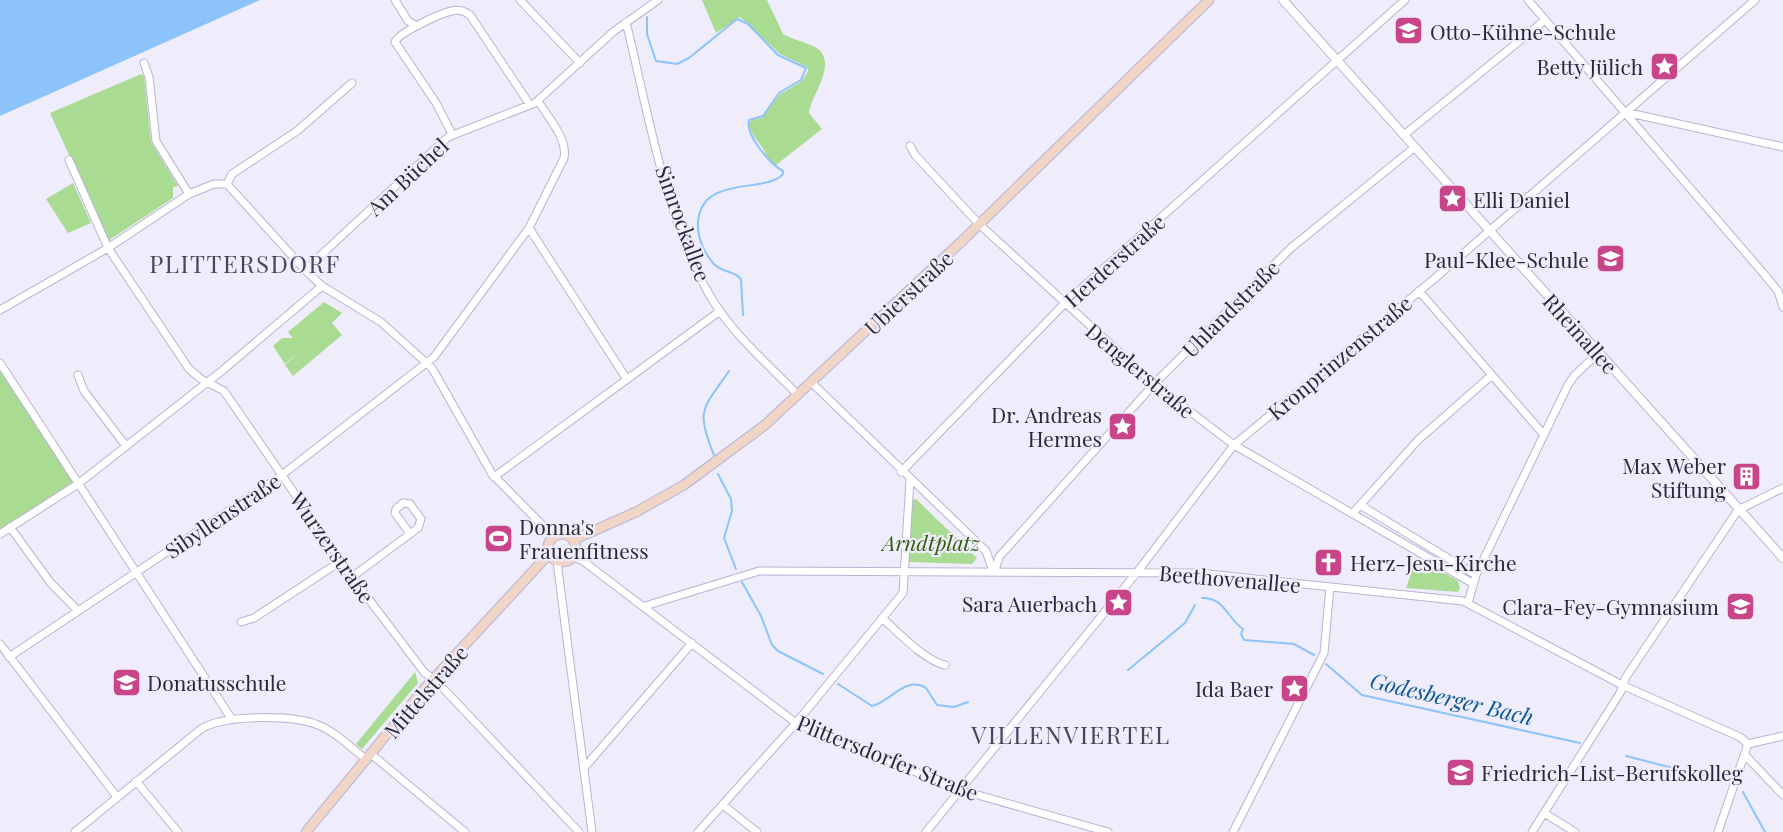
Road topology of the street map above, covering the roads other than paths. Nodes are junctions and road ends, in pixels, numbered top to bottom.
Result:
1 (394, 0) edge
2 (520, 0) edge
3 (658, 0) edge
4 (1209, 0) edge
5 (1284, 0) edge
6 (1405, 0) edge
7 (1528, 0) edge
8 (1755, 0) edge
9 (1545, 20) junction
10 (626, 21) junction
11 (415, 25) junction
12 (1337, 60) junction
13 (144, 63) dead end
14 (580, 63) junction
15 (352, 83) dead end
16 (538, 102) junction
17 (530, 105) junction
18 (1625, 112) junction
19 (452, 134) junction
20 (1404, 135) junction
21 (910, 146) dead end
22 (1415, 147) junction
23 (1783, 147) edge
24 (69, 160) dead end
25 (226, 184) junction
26 (189, 194) junction
27 (979, 224) junction
28 (529, 228) junction
29 (1489, 230) junction
30 (108, 248) junction
31 (305, 270) junction
32 (322, 286) junction
33 (1419, 291) junction
34 (1065, 303) junction
35 (1783, 307) edge
36 (0, 310) edge
37 (720, 311) junction
38 (1598, 353) junction
39 (427, 362) junction
40 (0, 363) edge
41 (78, 375) dead end
42 (1492, 375) junction
43 (626, 378) junction
44 (208, 381) junction
45 (812, 383) junction
46 (1154, 384) junction
47 (798, 395) junction
48 (1545, 435) junction
49 (1234, 445) junction
50 (126, 446) junction
51 (901, 472) junction
52 (282, 475) junction
53 (494, 477) junction
54 (910, 480) junction
55 (78, 484) junction
56 (1783, 488) edge
57 (1360, 505) junction
58 (1738, 510) junction
59 (1353, 513) junction
60 (10, 527) junction
61 (0, 534) edge
62 (410, 534) dead end
63 (554, 537) junction
64 (1415, 537) junction
65 (573, 540) junction
66 (1410, 547) junction
67 (549, 554) junction
68 (989, 555) junction
69 (573, 557) junction
70 (999, 557) junction
71 (1783, 558) edge
72 (341, 561) junction
73 (557, 562) junction
74 (903, 571) junction
75 (994, 571) junction
76 (136, 572) junction
77 (1138, 572) junction
78 (1476, 575) junction
79 (352, 577) junction
80 (1472, 583) junction
81 (1330, 587) junction
82 (1468, 603) junction
83 (645, 606) junction
84 (78, 611) junction
85 (882, 618) junction
86 (241, 622) dead end
87 (692, 643) junction
88 (0, 644) edge
89 (9, 657) junction
90 (945, 665) dead end
91 (432, 681) junction
92 (1623, 686) junction
93 (230, 717) junction
94 (796, 723) junction
95 (1783, 736) edge
96 (1749, 744) junction
97 (1745, 755) junction
98 (369, 757) junction
99 (584, 768) junction
100 (136, 781) junction
101 (960, 790) junction
102 (1783, 795) edge
103 (117, 797) junction
104 (723, 805) junction
105 (1544, 813) junction
106 (83, 825) junction
107 (1102, 831) edge
108 (75, 832) edge
109 (89, 832) edge
110 (178, 832) edge
111 (306, 832) edge
112 (465, 832) edge
113 (579, 832) edge
114 (592, 832) edge
115 (698, 832) edge
116 (757, 832) edge
117 (926, 832) edge
118 (1233, 832) edge
119 (1532, 832) edge
120 (1575, 832) edge
121 (1718, 832) edge

1 - 11 street
2 - 14 street
3 - 10 street, Am Büchel
4 - 27 main road, Ubierstraße
5 - 12 street, Rheinallee
6 - 12 street, Herderstraße
7 - 9 street
8 - 18 street, Kronprinzenstraße
9 - 18 street
9 - 20 street
10 - 14 street, Am Büchel
10 - 37 street, Simrockallee
11 - 17 street
11 - 19 street
12 - 20 street, Rheinallee
12 - 34 street, Herderstraße
13 - 26 street
14 - 16 street, Am Büchel
15 - 25 street
16 - 17 street, Am Büchel
16 - 28 street, Sibyllenstraße
17 - 19 street, Am Büchel
18 - 23 street
18 - 29 street, Kronprinzenstraße
18 - 35 street
19 - 31 street, Am Büchel
20 - 22 street, Rheinallee
21 - 27 street, Denglerstraße
22 - 29 street, Rheinallee
22 - 46 street, Uhlandstraße
24 - 30 street, Wurzerstraße
25 - 26 street
25 - 31 street
26 - 30 street
27 - 34 street, Denglerstraße
27 - 45 main road, Ubierstraße
28 - 39 street, Sibyllenstraße
28 - 43 street
29 - 33 street, Kronprinzenstraße
29 - 38 street, Rheinallee
30 - 36 street
30 - 44 street, Wurzerstraße
31 - 32 street
32 - 39 street
32 - 44 street
33 - 42 street
33 - 49 street, Kronprinzenstraße
34 - 46 street, Denglerstraße
34 - 51 street, Herderstraße
37 - 43 street
37 - 47 street, Simrockallee
38 - 48 street
38 - 58 street, Rheinallee
39 - 52 street, Sibyllenstraße
39 - 53 street
40 - 55 street
41 - 50 street
42 - 48 street
42 - 57 street
43 - 53 street
44 - 50 street
44 - 52 street, Wurzerstraße
45 - 47 main road, Ubierstraße
45 - 51 street
46 - 49 street, Denglerstraße
46 - 70 street, Uhlandstraße
47 - 65 main road, Ubierstraße
48 - 78 street
49 - 59 street, Denglerstraße
49 - 77 street, Kronprinzenstraße
50 - 55 street
51 - 54 street
52 - 72 street, Wurzerstraße
52 - 76 street, Sibyllenstraße
53 - 63 street
54 - 68 street
54 - 74 street
55 - 60 street
55 - 76 street
56 - 58 street
57 - 59 street
57 - 64 street
58 - 71 street, Rheinallee
58 - 92 street
59 - 66 street, Denglerstraße
60 - 61 street
60 - 84 street
62 - 79 street
63 - 65 main road
63 - 67 main road
64 - 66 street
64 - 78 street
65 - 69 main road
66 - 80 street, Denglerstraße
67 - 73 main road
67 - 91 main road, Mittelstraße
68 - 70 street
68 - 75 street
69 - 73 main road
69 - 83 street, Plittersdorfer Straße
70 - 75 street, Uhlandstraße
72 - 79 street, Wurzerstraße
72 - 86 street
73 - 99 street
74 - 75 street, Beethovenallee
74 - 83 street, Beethovenallee
74 - 85 street
75 - 77 street, Beethovenallee
76 - 84 street, Sibyllenstraße
76 - 93 street
77 - 81 street, Beethovenallee
77 - 101 street, Kronprinzenstraße
78 - 80 street
79 - 91 street, Wurzerstraße
80 - 82 street
81 - 82 street, Beethovenallee
81 - 118 street
82 - 92 street, Beethovenallee
83 - 87 street, Plittersdorfer Straße
84 - 89 street, Sibyllenstraße
85 - 90 street
85 - 94 street
87 - 94 street, Plittersdorfer Straße
87 - 99 street
88 - 89 street
89 - 103 street
91 - 98 main road, Mittelstraße
91 - 113 street, Wurzerstraße
92 - 96 street, Beethovenallee
92 - 105 street
93 - 98 street
93 - 100 street
94 - 101 street, Plittersdorfer Straße
94 - 104 street
95 - 96 street
96 - 97 street
97 - 102 street
97 - 121 street
98 - 111 main road, Mittelstraße
98 - 112 street
99 - 114 street
100 - 103 street
100 - 110 street
101 - 107 street, Plittersdorfer Straße
101 - 117 street, Kronprinzenstraße
103 - 106 street
104 - 115 street
104 - 116 street
105 - 119 street
105 - 120 street
106 - 108 street
106 - 109 street

